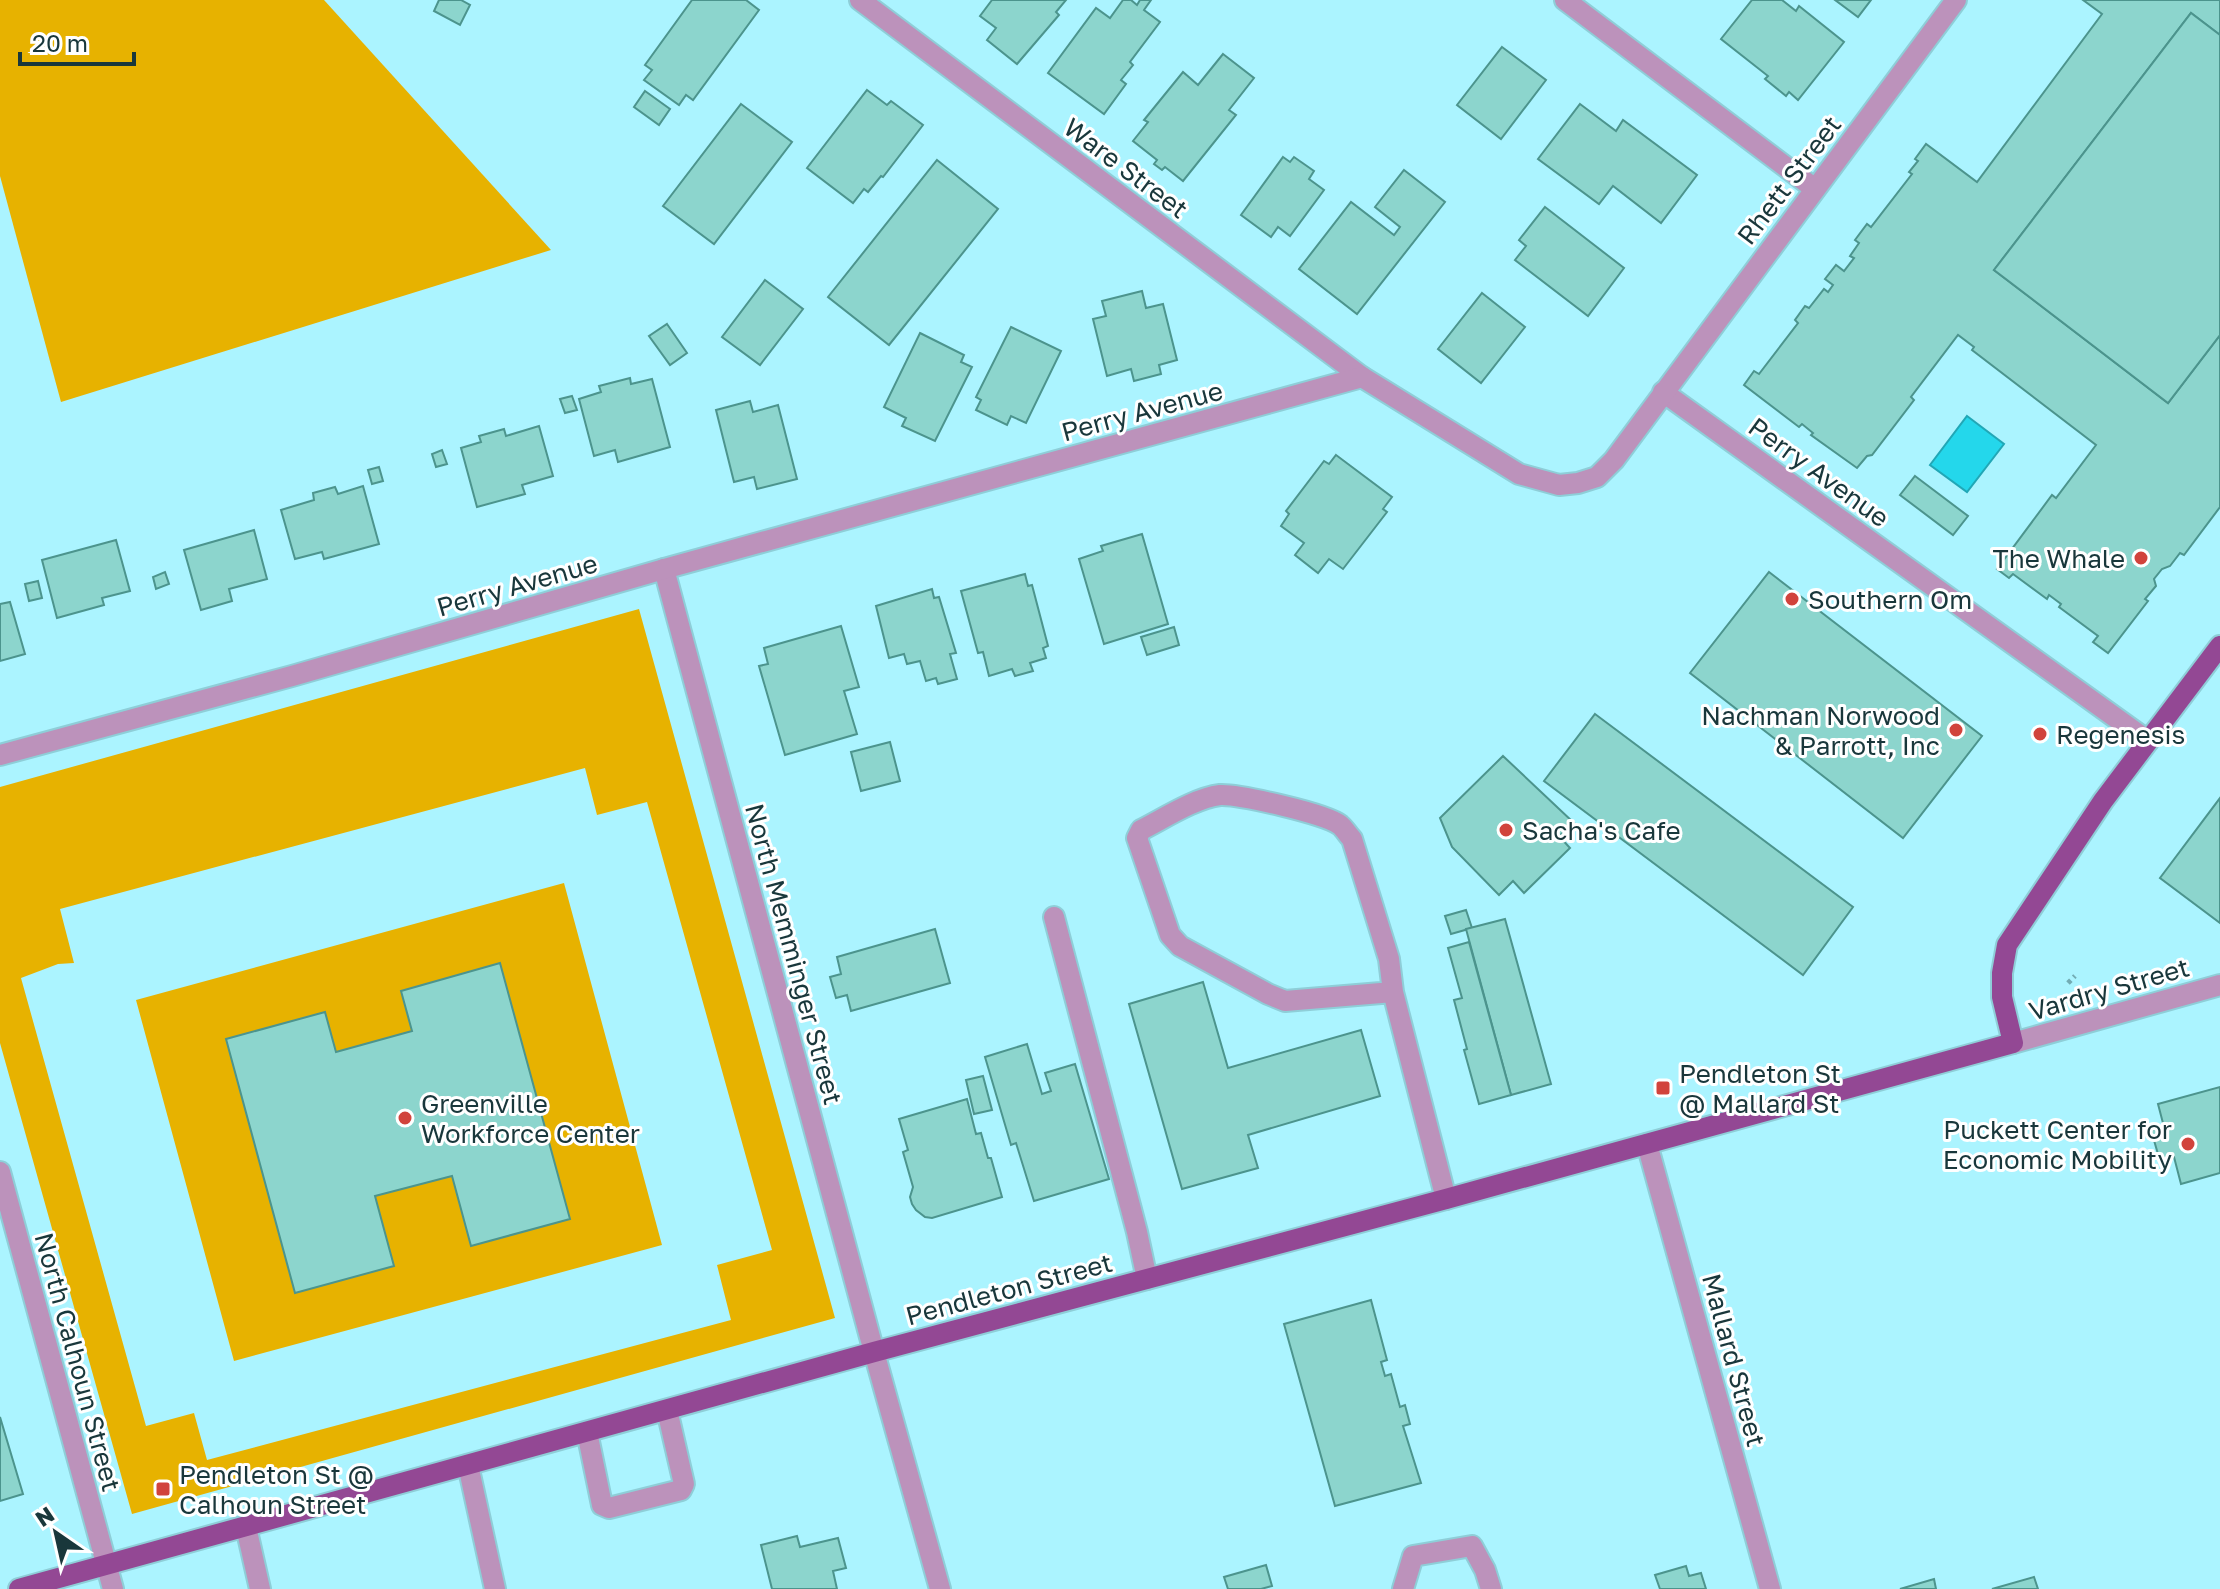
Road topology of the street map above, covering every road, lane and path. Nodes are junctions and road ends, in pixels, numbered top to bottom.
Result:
1 (860, 0) edge
2 (1565, 0) edge
3 (1956, 0) edge
4 (1815, 189) junction
5 (1362, 377) junction
6 (1663, 392) junction
7 (664, 569) junction
8 (2220, 646) edge
9 (2148, 741) junction
10 (0, 755) edge
11 (1054, 917) dead end
12 (2075, 976) dead end
13 (2068, 983) dead end
14 (2220, 985) edge
15 (1393, 992) junction
16 (2013, 1043) junction
17 (1647, 1144) junction
18 (0, 1172) edge
19 (1446, 1199) junction
20 (1147, 1279) junction
21 (874, 1352) junction
22 (667, 1410) junction
23 (587, 1432) junction
24 (468, 1465) junction
25 (246, 1527) junction
26 (106, 1565) junction
27 (19, 1589) edge
28 (113, 1589) edge
29 (260, 1589) edge
30 (495, 1589) edge
31 (940, 1589) edge
32 (1403, 1589) edge
33 (1491, 1589) edge
34 (1770, 1589) edge

1 - 5 street, Ware Street
2 - 4 street
3 - 4 street, Rhett Street
4 - 6 street, Rhett Street
5 - 6 street
5 - 7 street, Perry Avenue
6 - 9 street, Perry Avenue
7 - 10 street, Perry Avenue
7 - 21 street, North Memminger Street
8 - 9 main road
9 - 16 main road
11 - 20 street
12 - 13 path
14 - 16 street, Vardry Street
15 - 15 street
15 - 19 street
16 - 17 main road, Pendleton Street
17 - 19 main road, Pendleton Street
17 - 34 street, Mallard Street
18 - 26 street, North Calhoun Street
19 - 20 main road, Pendleton Street
20 - 21 main road, Pendleton Street
21 - 22 main road, Pendleton Street
21 - 31 street, North Memminger Street
22 - 23 main road, Pendleton Street
22 - 23 street
23 - 24 main road, Pendleton Street
24 - 25 main road, Pendleton Street
24 - 30 street
25 - 26 main road, Pendleton Street
25 - 29 street
26 - 27 main road, Pendleton Street
26 - 28 street, North Calhoun Street
32 - 33 street

